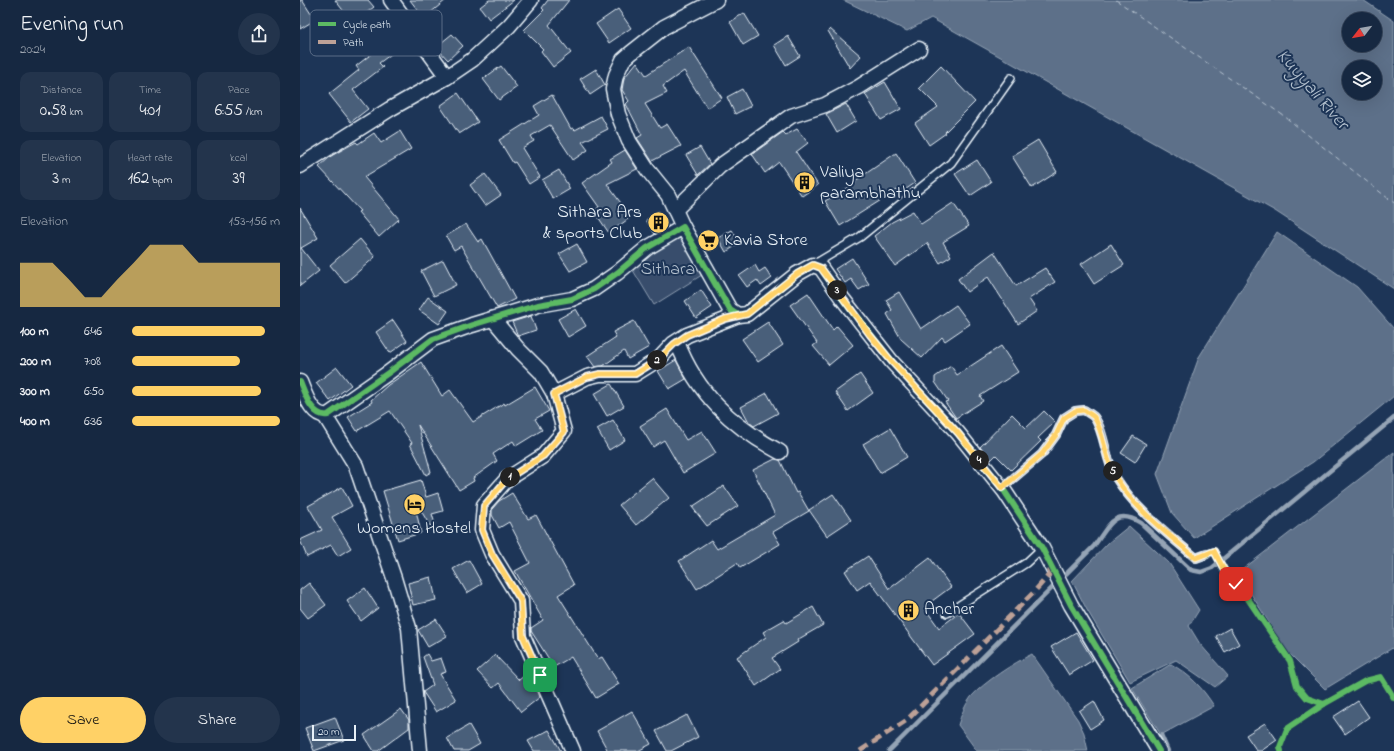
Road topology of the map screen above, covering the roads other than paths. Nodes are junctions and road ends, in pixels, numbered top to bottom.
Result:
1 (391, 0) edge
2 (531, 0) edge
3 (716, 0) edge
4 (398, 10) edge
5 (919, 48) dead end
6 (432, 56) edge
7 (447, 77) junction
8 (1011, 78) dead end
9 (300, 166) edge
10 (675, 210) junction
11 (684, 227) junction
12 (813, 265) junction
13 (738, 315) junction
14 (493, 319) junction
15 (677, 342) junction
16 (300, 383) edge
17 (554, 394) junction
18 (325, 416) junction
19 (780, 452) dead end
20 (1002, 488) junction
21 (1042, 548) junction
22 (1207, 554) dead end
23 (948, 613) dead end
24 (420, 751) edge
25 (573, 751) edge
26 (1159, 751) edge

1 - 4 street
2 - 7 street
3 - 10 street
5 - 10 street
6 - 7 street
7 - 9 street
8 - 12 lane
10 - 11 street
11 - 13 street
11 - 14 street
12 - 13 street
12 - 20 street
13 - 15 street
14 - 17 street
14 - 18 street
15 - 17 street
15 - 19 street
16 - 18 street
17 - 25 street
18 - 24 street
20 - 21 street
20 - 22 lane
21 - 23 lane
21 - 26 street

